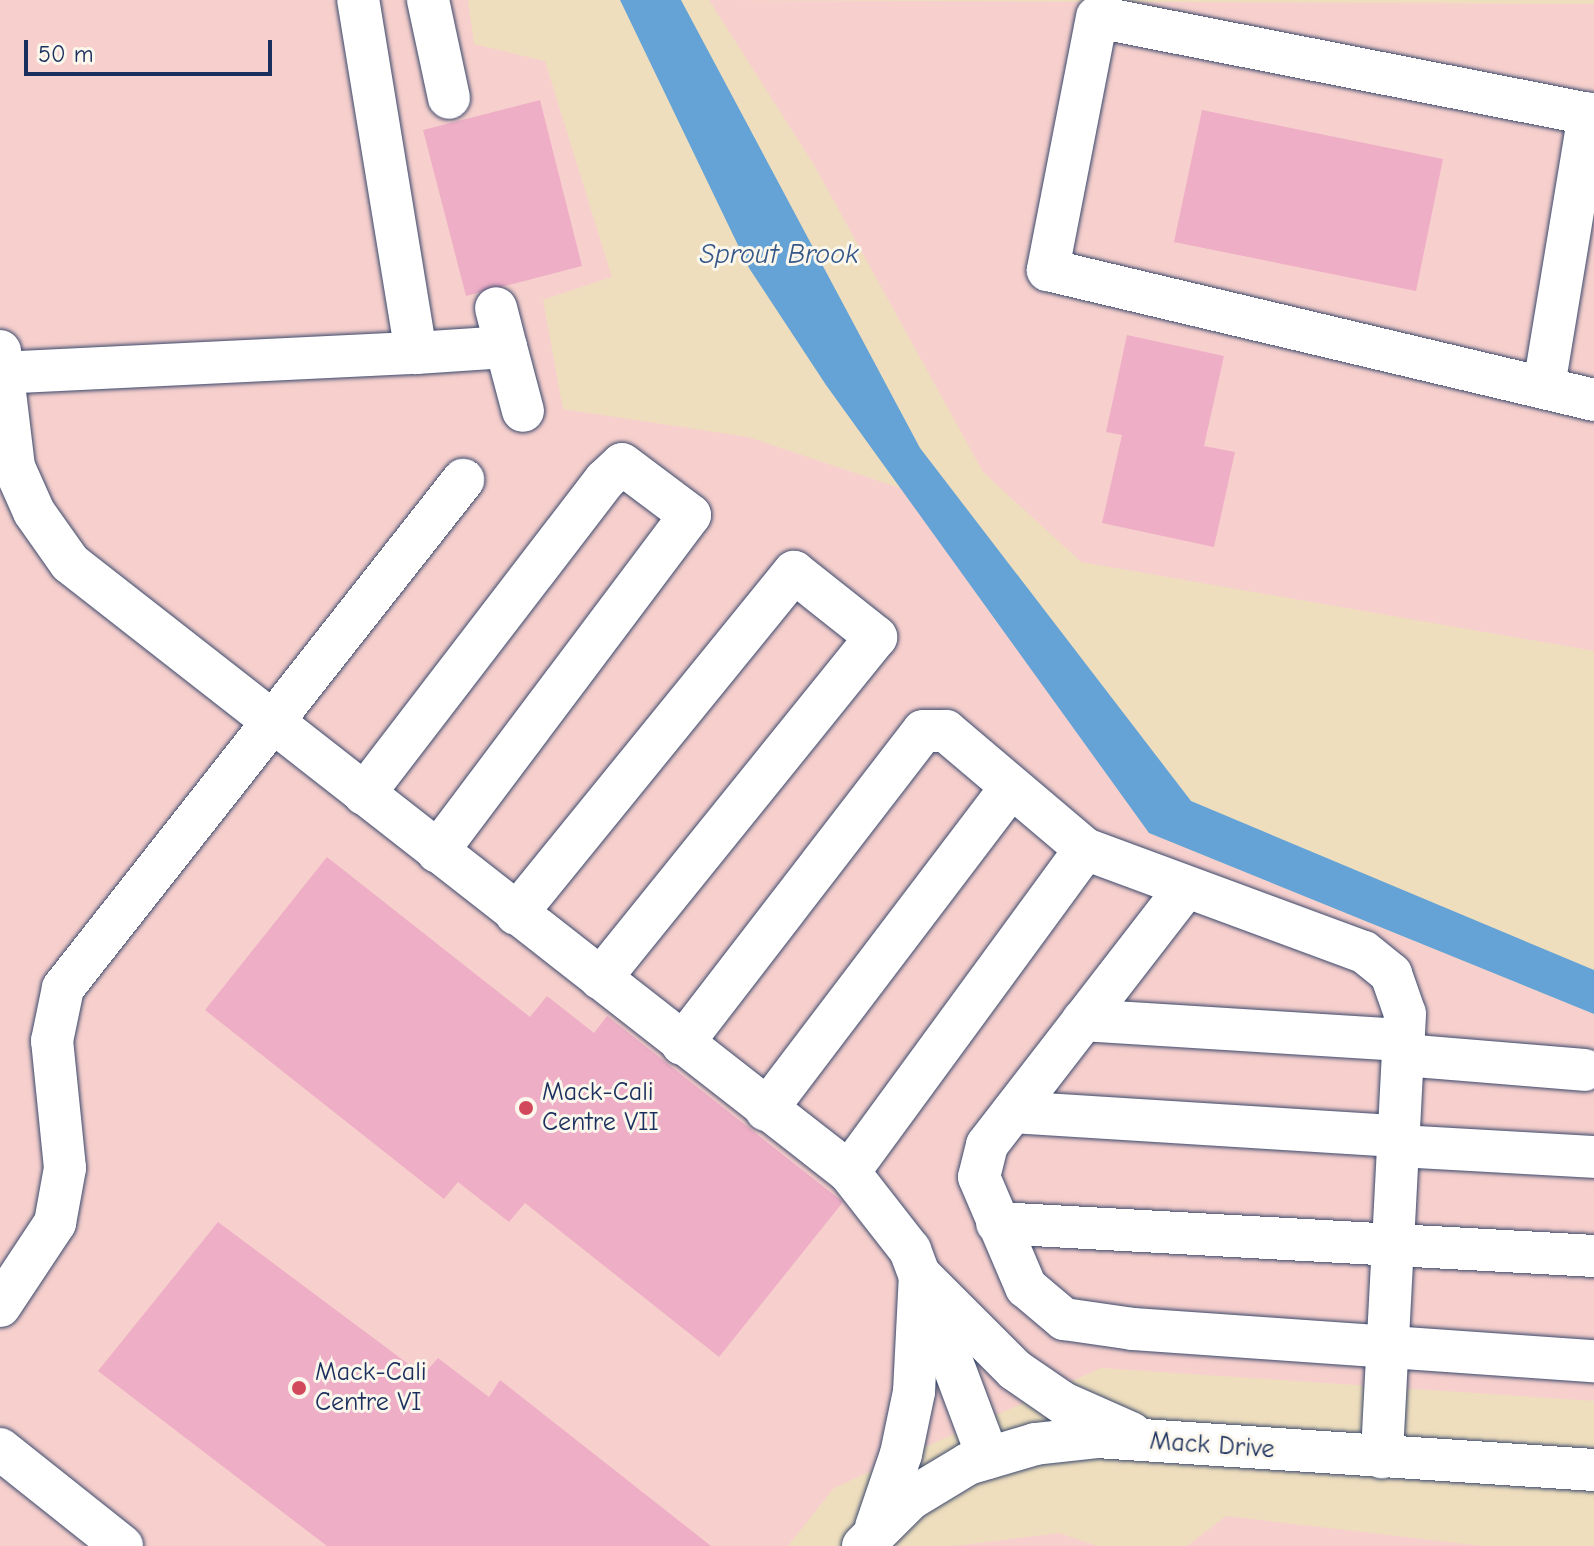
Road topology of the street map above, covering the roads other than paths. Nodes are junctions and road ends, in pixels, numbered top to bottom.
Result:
1 (358, 0) edge
2 (428, 0) edge
3 (449, 98) dead end
4 (0, 351) edge
5 (416, 353) junction
6 (0, 373) edge
7 (1544, 386) junction
8 (1594, 400) edge
9 (523, 411) dead end
10 (463, 480) dead end
11 (272, 723) junction
12 (1011, 787) junction
13 (364, 794) junction
14 (1085, 849) junction
15 (437, 852) junction
16 (1184, 890) junction
17 (516, 914) junction
18 (600, 979) junction
19 (1083, 1020) junction
20 (682, 1044) junction
21 (1404, 1048) junction
22 (1584, 1070) dead end
23 (766, 1110) junction
24 (1013, 1112) junction
25 (1399, 1141) junction
26 (1594, 1157) edge
27 (849, 1172) junction
28 (997, 1223) junction
29 (1393, 1244) junction
30 (1594, 1256) edge
31 (920, 1275) junction
32 (0, 1306) edge
33 (1388, 1345) junction
34 (1594, 1361) edge
35 (1151, 1442) junction
36 (1382, 1457) junction
37 (988, 1458) junction
38 (4, 1461) edge
39 (1594, 1470) edge
40 (80, 1533) edge
41 (868, 1541) edge
42 (122, 1546) edge

1 - 5 street
2 - 3 street
4 - 6 street
5 - 6 street
5 - 9 street
6 - 11 street
7 - 7 street
7 - 8 street
10 - 11 street
11 - 13 street
11 - 32 street
12 - 14 street
12 - 20 street
12 - 23 street
13 - 15 street
13 - 15 street
14 - 16 street
14 - 27 street
15 - 17 street
16 - 19 street
16 - 21 street
17 - 18 street
17 - 18 street
18 - 20 street
19 - 21 street
19 - 24 street
20 - 23 street
21 - 22 street
21 - 25 street
23 - 27 street
24 - 25 street
24 - 28 street
25 - 26 street
25 - 29 street
27 - 31 street
28 - 29 street
28 - 33 street
29 - 30 street
29 - 33 street
31 - 35 street
31 - 37 street
31 - 41 street
33 - 34 street
33 - 36 street
35 - 36 street, Mack Drive
35 - 37 street, Mack Drive
36 - 39 street, Mack Drive
37 - 41 street, Mack Drive
38 - 40 street
40 - 42 street

